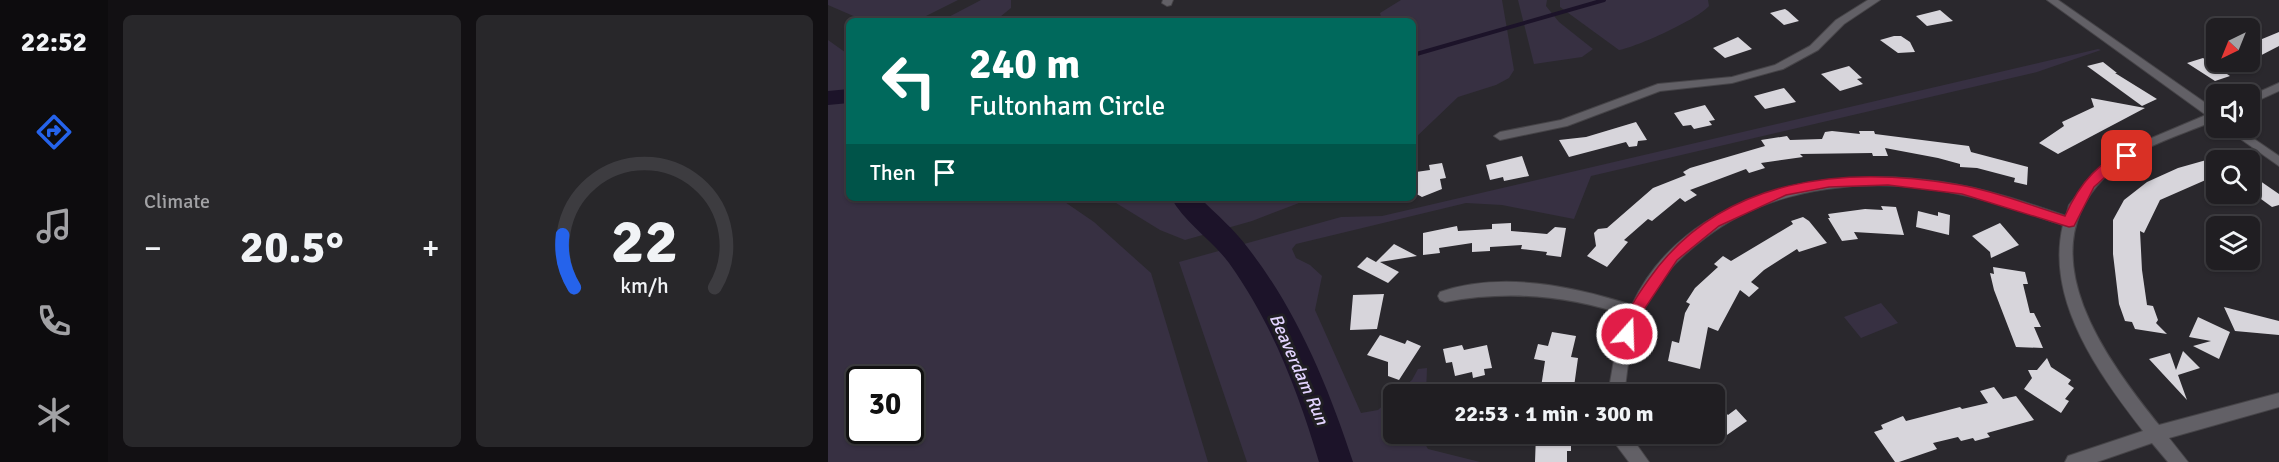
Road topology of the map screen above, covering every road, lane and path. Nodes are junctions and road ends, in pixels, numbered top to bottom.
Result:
1 (1875, 0) edge
2 (2052, 0) edge
3 (2279, 87) edge
4 (2260, 96) edge
5 (2206, 109) edge
6 (2206, 121) edge
7 (1500, 136) dead end
8 (2245, 138) edge
9 (2279, 162) edge
10 (2069, 222) junction
11 (1445, 296) dead end
12 (1634, 312) junction
13 (1618, 384) edge
14 (2279, 400) edge
15 (2155, 434) junction
16 (1625, 444) edge
17 (1640, 462) edge
18 (2074, 462) edge
19 (2179, 462) edge

1 - 7 street
2 - 5 street
3 - 4 street
6 - 10 street
8 - 9 street
10 - 12 street
10 - 15 street
11 - 12 street
12 - 13 street
14 - 15 street
15 - 18 street
15 - 19 street
16 - 17 street

